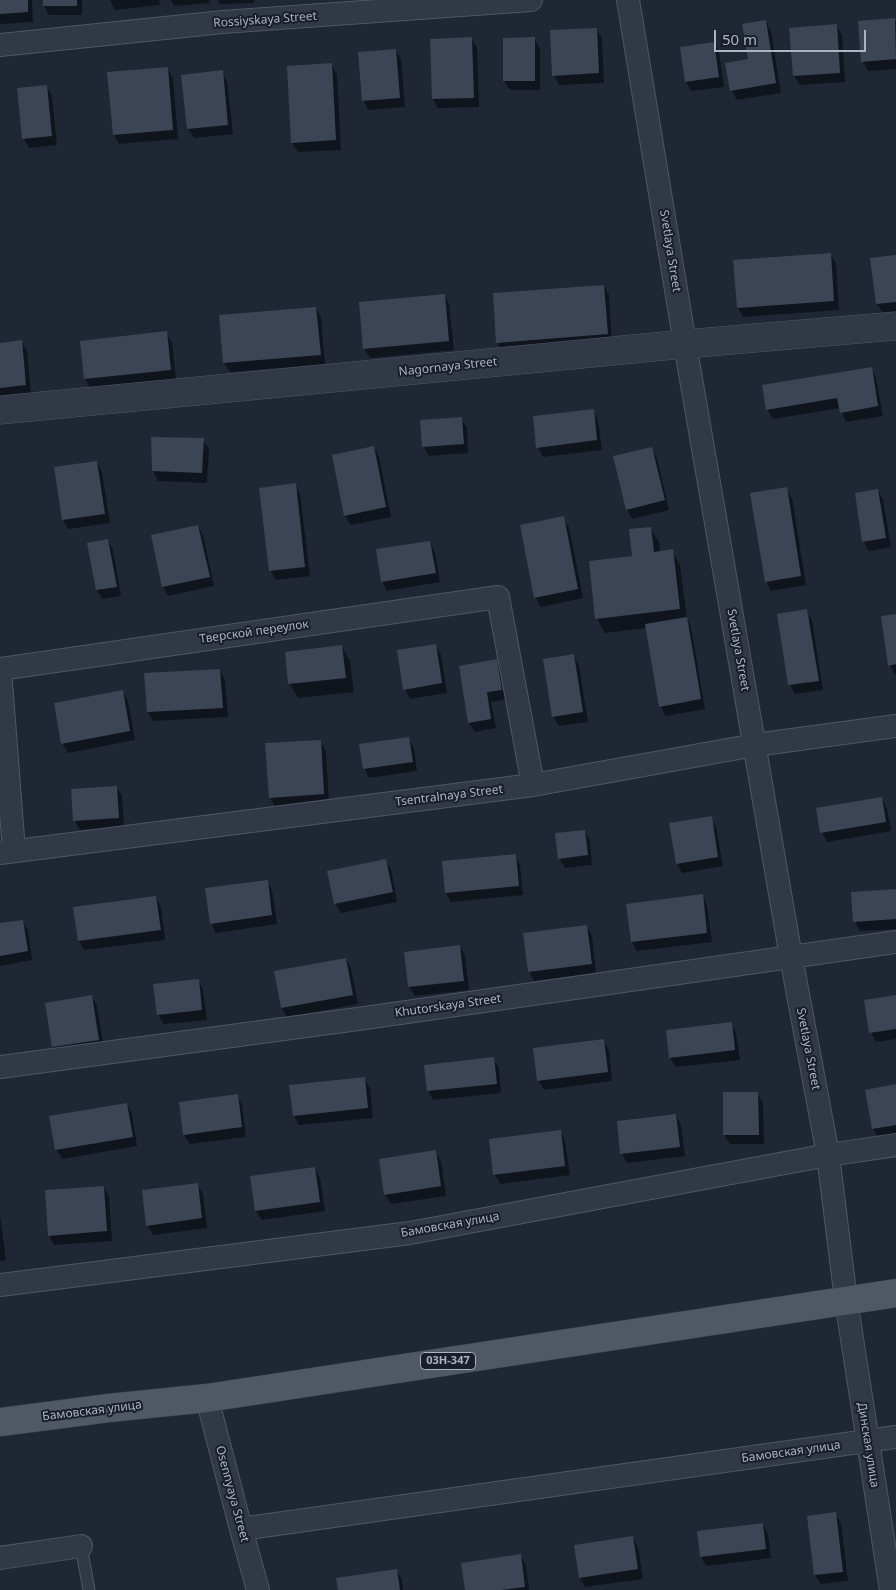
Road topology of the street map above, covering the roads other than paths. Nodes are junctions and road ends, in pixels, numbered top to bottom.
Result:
1 (531, 0) edge
2 (628, 0) edge
3 (0, 45) edge
4 (896, 326) edge
5 (685, 344) junction
6 (0, 410) edge
7 (896, 726) edge
8 (755, 744) junction
9 (533, 785) junction
10 (7, 852) edge
11 (896, 942) edge
12 (790, 957) junction
13 (0, 1067) edge
14 (896, 1144) edge
15 (828, 1155) junction
16 (0, 1285) edge
17 (896, 1293) edge
18 (846, 1300) junction
19 (207, 1398) junction
20 (0, 1422) edge
21 (896, 1437) edge
22 (867, 1441) junction
23 (240, 1529) junction
24 (81, 1546) joint
25 (0, 1558) edge
26 (89, 1590) edge
27 (258, 1590) edge
28 (891, 1590) edge

1 - 3 street, Rossiyskaya Street
2 - 5 street, Svetlaya Street
4 - 5 street, Nagornaya Street
5 - 6 street, Nagornaya Street
5 - 8 street, Svetlaya Street
7 - 8 street, Tsentralnaya Street
8 - 9 street, Tsentralnaya Street
8 - 12 street, Svetlaya Street
9 - 10 street, Tsentralnaya Street
9 - 10 street, Тверской переулок
11 - 12 street, Khutorskaya Street
12 - 13 street, Khutorskaya Street
12 - 15 street, Svetlaya Street
14 - 15 street, Бамовская улица
15 - 16 street, Бамовская улица
15 - 18 street, Svetlaya Street
17 - 18 main road, Бамовская улица / 03Н-347
18 - 19 main road, Бамовская улица / 03Н-347
18 - 22 street, Динская улица
19 - 20 main road, Бамовская улица / 03Н-347
19 - 23 street, Osennyaya Street
21 - 22 street, Бамовская улица
22 - 23 street, Бамовская улица
22 - 28 street, Динская улица
23 - 27 street, Osennyaya Street
24 - 25 street
24 - 26 lane

